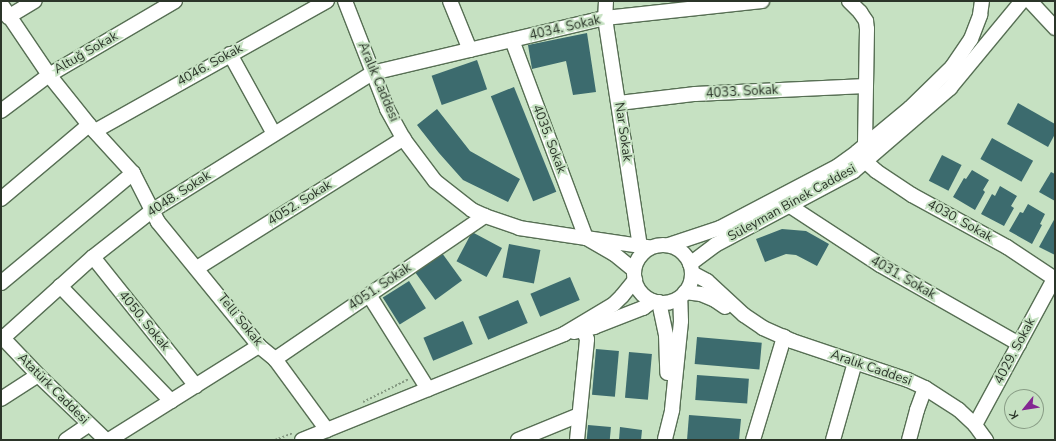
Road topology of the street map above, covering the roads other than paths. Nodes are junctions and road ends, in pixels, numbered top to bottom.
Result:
1 (35, 1) edge
2 (175, 1) edge
3 (327, 1) edge
4 (345, 1) edge
5 (450, 1) edge
6 (606, 1) edge
7 (762, 1) edge
8 (849, 1) edge
9 (982, 1) edge
10 (1022, 1) edge
11 (1030, 1) edge
12 (1, 4) edge
13 (8, 17) junction
14 (605, 18) junction
15 (1055, 28) edge
16 (512, 40) junction
17 (470, 50) junction
18 (230, 54) junction
19 (372, 73) junction
20 (49, 75) junction
21 (866, 86) junction
22 (619, 103) junction
23 (1, 111) edge
24 (92, 128) junction
25 (274, 134) junction
26 (404, 138) junction
27 (865, 145) junction
28 (865, 161) junction
29 (133, 173) junction
30 (1, 199) edge
31 (790, 206) junction
32 (153, 210) junction
33 (485, 216) junction
34 (586, 238) junction
35 (669, 245) junction
36 (645, 247) junction
37 (93, 257) junction
38 (197, 268) junction
39 (691, 268) junction
40 (634, 275) junction
41 (1055, 278) edge
42 (1, 283) edge
43 (60, 286) junction
44 (369, 295) junction
45 (683, 295) junction
46 (656, 302) junction
47 (744, 315) junction
48 (583, 330) junction
49 (564, 334) junction
50 (2, 337) edge
51 (784, 337) junction
52 (1019, 344) junction
53 (259, 346) junction
54 (275, 359) junction
55 (855, 362) junction
56 (38, 375) junction
57 (196, 386) junction
58 (925, 388) junction
59 (428, 389) junction
60 (1, 400) edge
61 (171, 401) junction
62 (579, 415) junction
63 (88, 425) junction
64 (975, 425) junction
65 (327, 430) junction
66 (298, 436) edge
67 (665, 439) edge
68 (66, 440) edge
69 (107, 440) edge
70 (518, 440) edge
71 (577, 440) edge
72 (753, 440) edge
73 (833, 440) edge
74 (909, 440) edge
75 (986, 440) edge

1 - 13 street
2 - 20 street, Altuğ Sokak
3 - 18 street, 4046. Sokak
4 - 19 street, Aralık Caddesi
5 - 17 street
6 - 14 street, Nar Sokak
7 - 14 street, 4034. Sokak
8 - 21 street
9 - 27 street, Süleyman Binek Caddesi
10 - 28 street, Süleyman Binek Caddesi
11 - 15 street
12 - 13 street, Telli Sokak
13 - 20 street, Telli Sokak
14 - 16 street, 4034. Sokak
14 - 22 street, Nar Sokak
16 - 17 street, 4034. Sokak
16 - 34 street, 4035. Sokak
17 - 19 street, 4034. Sokak
18 - 24 street, 4046. Sokak
18 - 25 street
19 - 25 street, 4048. Sokak
19 - 26 street, Aralık Caddesi
20 - 23 street, Altuğ Sokak
20 - 24 street, Telli Sokak
21 - 22 street, 4033. Sokak
21 - 27 street
22 - 36 street, Nar Sokak
24 - 29 street, Telli Sokak
24 - 30 street, 4046. Sokak
25 - 32 street, 4048. Sokak
26 - 33 street, Aralık Caddesi
26 - 38 street, 4052. Sokak
27 - 35 street, Süleyman Binek Caddesi
28 - 31 street, Süleyman Binek Caddesi
28 - 41 street, 4030. Sokak
29 - 32 street, Telli Sokak
29 - 42 street
31 - 39 street, Süleyman Binek Caddesi
31 - 52 street, 4031. Sokak
32 - 37 street, 4048. Sokak
32 - 38 street, Telli Sokak
33 - 34 street, Aralık Caddesi
33 - 44 street, 4051. Sokak
34 - 36 street, Aralık Caddesi
34 - 40 street
35 - 36 street
35 - 39 street
36 - 40 street
37 - 43 street, 4048. Sokak
37 - 57 street, 4050. Sokak
38 - 53 street, Telli Sokak
39 - 45 street
39 - 47 street, Aralık Caddesi
40 - 46 street
40 - 49 street
41 - 52 street, 4029. Sokak
43 - 50 street, 4048. Sokak
43 - 61 street
44 - 54 street, 4051. Sokak
44 - 59 street
45 - 46 street
45 - 47 street, Aralık Caddesi
45 - 67 street
46 - 48 street
46 - 67 street
47 - 51 street, Aralık Caddesi
48 - 49 street
48 - 62 street
49 - 59 street
50 - 56 street, Atatürk Caddesi
51 - 55 street, Aralık Caddesi
51 - 72 street
52 - 64 street, 4029. Sokak
53 - 54 street, Telli Sokak
53 - 57 street
54 - 65 street, Telli Sokak
55 - 58 street, Aralık Caddesi
55 - 73 street
56 - 60 street
56 - 63 street, Atatürk Caddesi
57 - 61 street
58 - 64 street, Aralık Caddesi
58 - 74 street
59 - 65 street
61 - 69 street
62 - 70 street
62 - 71 street
63 - 68 street
63 - 69 street, Atatürk Caddesi
64 - 75 street, Aralık Caddesi
65 - 66 street

